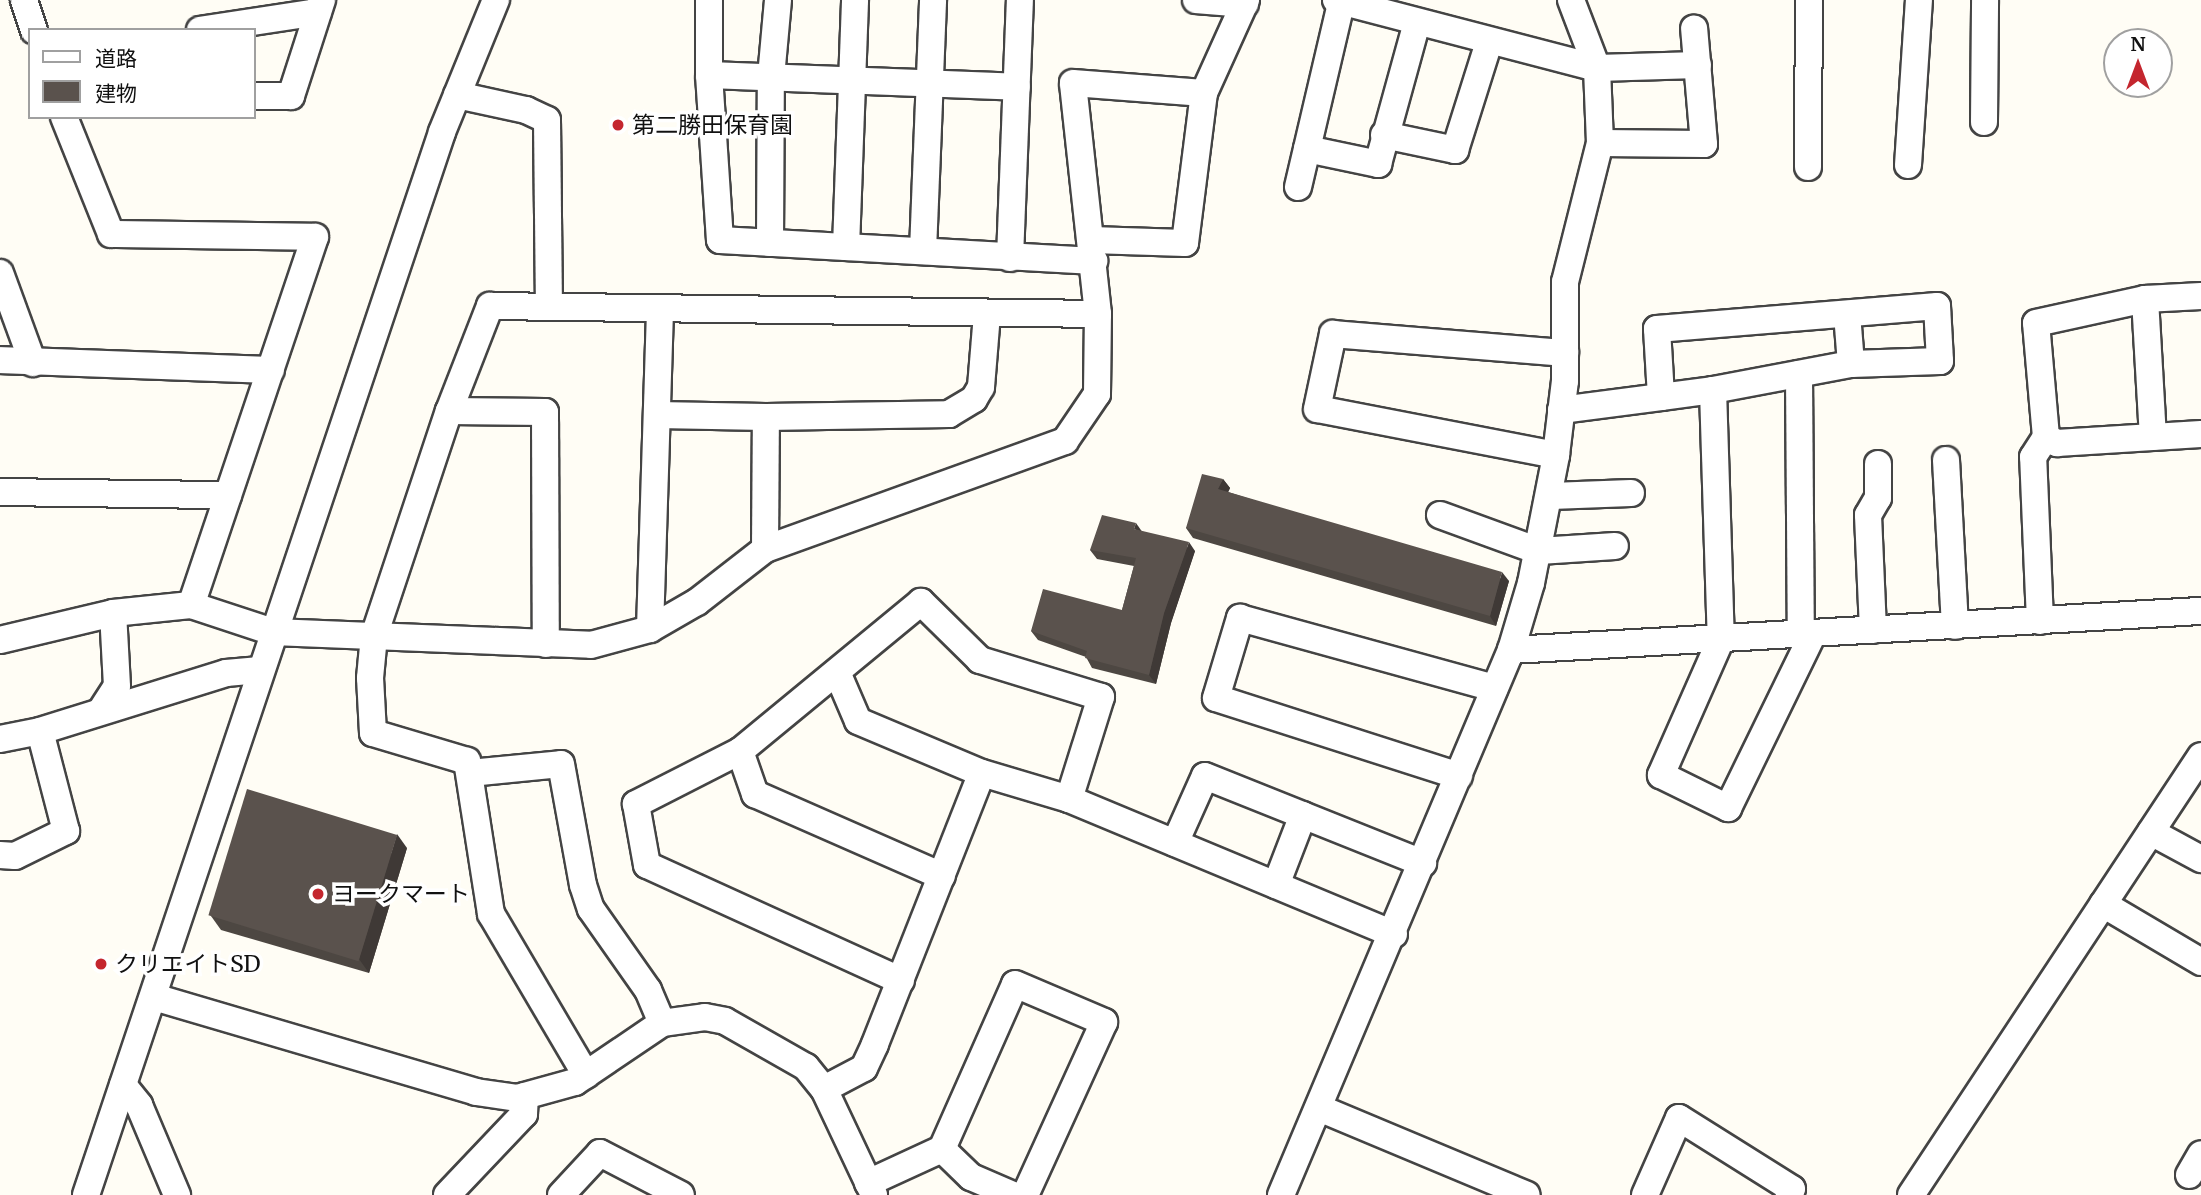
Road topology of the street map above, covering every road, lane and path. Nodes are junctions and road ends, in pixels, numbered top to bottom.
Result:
1 (24, 0) edge
2 (496, 0) edge
3 (709, 0) edge
4 (778, 0) edge
5 (855, 0) edge
6 (933, 0) edge
7 (1020, 0) edge
8 (1196, 0) edge
9 (1571, 0) edge
10 (1809, 0) edge
11 (1919, 0) edge
12 (1985, 0) edge
13 (1340, 1) edge
14 (1245, 2) edge
15 (320, 6) edge
16 (1416, 22) junction
17 (33, 28) edge
18 (210, 28) edge
19 (1695, 29) dead end
20 (1489, 42) junction
21 (1698, 65) junction
22 (1597, 68) junction
23 (709, 75) junction
24 (771, 77) junction
25 (853, 80) junction
26 (929, 83) junction
27 (1017, 87) junction
28 (1204, 93) junction
29 (457, 95) junction
30 (256, 96) edge
31 (65, 119) edge
32 (1984, 122) dead end
33 (1384, 135) junction
34 (1600, 144) junction
35 (1307, 149) junction
36 (1908, 165) dead end
37 (1808, 167) dead end
38 (1298, 187) dead end
39 (770, 243) junction
40 (846, 247) junction
41 (923, 251) junction
42 (1092, 251) junction
43 (1010, 258) junction
44 (0, 273) edge
45 (2201, 296) edge
46 (2145, 299) junction
47 (549, 306) junction
48 (660, 309) junction
49 (987, 314) junction
50 (1098, 314) junction
51 (1847, 314) junction
52 (1565, 353) junction
53 (0, 360) edge
54 (33, 363) junction
55 (1851, 364) junction
56 (271, 370) junction
57 (1799, 374) junction
58 (1713, 390) junction
59 (1661, 397) junction
60 (1561, 410) junction
61 (449, 411) junction
62 (657, 415) junction
63 (766, 417) junction
64 (2201, 434) edge
65 (2046, 437) junction
66 (2152, 437) junction
67 (1556, 454) junction
68 (1946, 460) dead end
69 (1878, 464) dead end
70 (0, 492) edge
71 (1631, 493) dead end
72 (228, 495) junction
73 (1551, 496) junction
74 (1440, 515) dead end
75 (1615, 545) dead end
76 (765, 549) junction
77 (1539, 551) junction
78 (191, 605) junction
79 (2201, 611) edge
80 (113, 614) junction
81 (2040, 621) junction
82 (1955, 626) junction
83 (650, 629) junction
84 (1873, 630) junction
85 (273, 632) junction
86 (1807, 634) junction
87 (374, 636) junction
88 (1721, 639) junction
89 (0, 640) edge
90 (547, 644) junction
91 (1511, 650) junction
92 (260, 670) junction
93 (837, 672) junction
94 (1495, 688) junction
95 (102, 709) junction
96 (40, 731) junction
97 (0, 739) edge
98 (740, 751) junction
99 (2201, 756) edge
100 (470, 774) junction
101 (982, 774) junction
102 (1459, 776) junction
103 (1069, 799) junction
104 (1303, 815) junction
105 (2151, 832) junction
106 (1175, 844) junction
107 (0, 855) edge
108 (2201, 859) edge
109 (1423, 863) junction
110 (942, 876) junction
111 (1276, 885) junction
112 (2103, 904) junction
113 (1394, 934) junction
114 (2201, 962) edge
115 (901, 981) junction
116 (154, 997) junction
117 (662, 1023) junction
118 (586, 1075) junction
119 (123, 1084) junction
120 (824, 1089) junction
121 (525, 1096) junction
122 (1319, 1108) junction
123 (942, 1149) junction
124 (871, 1189) edge
125 (574, 1190) edge
126 (86, 1195) edge
127 (177, 1195) edge
128 (447, 1195) edge
129 (681, 1195) edge
130 (1013, 1195) edge
131 (1025, 1195) edge
132 (1281, 1195) edge
133 (1527, 1195) edge
134 (1645, 1195) edge
135 (1788, 1195) edge
136 (1911, 1195) edge

1 - 17 street
2 - 29 street
3 - 23 street
4 - 24 street
5 - 25 street
6 - 26 street
7 - 27 street
8 - 14 street
9 - 22 street
10 - 37 street
11 - 36 street
12 - 32 street
13 - 16 street
13 - 35 street
14 - 28 street
15 - 18 street
15 - 30 street
16 - 20 street
16 - 33 street
19 - 21 street
20 - 22 street
20 - 33 street
21 - 22 street
21 - 34 street
22 - 34 street
23 - 24 street
23 - 39 street
24 - 25 street
24 - 39 street
25 - 26 street
25 - 40 street
26 - 27 street
26 - 41 street
27 - 43 street
28 - 42 street
28 - 42 street
29 - 47 street
29 - 85 street
31 - 56 street
33 - 35 street
34 - 52 street
35 - 38 street
39 - 40 street
40 - 41 street
41 - 43 street
42 - 43 street
42 - 50 street
44 - 54 street
45 - 46 street
46 - 65 street
46 - 66 street
47 - 48 street
47 - 61 street
48 - 49 street
48 - 62 street
49 - 50 street
49 - 63 street
50 - 76 street
51 - 55 street
51 - 55 street
51 - 59 street
52 - 60 street
52 - 67 street
53 - 54 street
54 - 56 street
55 - 57 street
56 - 72 street
57 - 58 street
57 - 86 street
58 - 59 street
58 - 88 street
59 - 60 street
60 - 67 street
61 - 87 street
61 - 90 street
62 - 63 street
62 - 83 street
63 - 76 street
64 - 66 street
65 - 66 street
65 - 81 street
67 - 73 street
68 - 82 street
69 - 84 street
70 - 72 street
71 - 73 street
72 - 78 street
73 - 77 street
74 - 77 street
75 - 77 street
76 - 83 street
77 - 91 street
78 - 80 street
78 - 85 street
79 - 81 street
80 - 89 street
80 - 95 street
81 - 82 street
82 - 84 street
83 - 90 street
84 - 86 street
85 - 87 street
85 - 92 street
86 - 88 street
86 - 88 street
87 - 90 street
87 - 100 street
88 - 91 street
91 - 94 street
92 - 95 street
92 - 116 street
93 - 98 street
93 - 101 street
93 - 103 street
94 - 102 street
94 - 102 street
95 - 96 street
96 - 97 street
96 - 107 street
98 - 110 street
98 - 115 street
99 - 105 street
100 - 117 street
100 - 118 street
101 - 103 street
101 - 110 street
102 - 109 street
103 - 106 street
104 - 106 street
104 - 109 street
104 - 111 street
105 - 108 street
105 - 112 street
106 - 111 street
109 - 113 street
110 - 115 street
111 - 113 street
112 - 114 street
112 - 136 street
113 - 122 street
115 - 120 street
116 - 119 street
116 - 121 street
117 - 118 street
117 - 120 street
118 - 121 street
119 - 126 street
119 - 127 street
120 - 124 street
121 - 128 street
122 - 132 street
122 - 133 street
123 - 124 street
123 - 130 street
123 - 131 street
125 - 129 street
134 - 135 street

